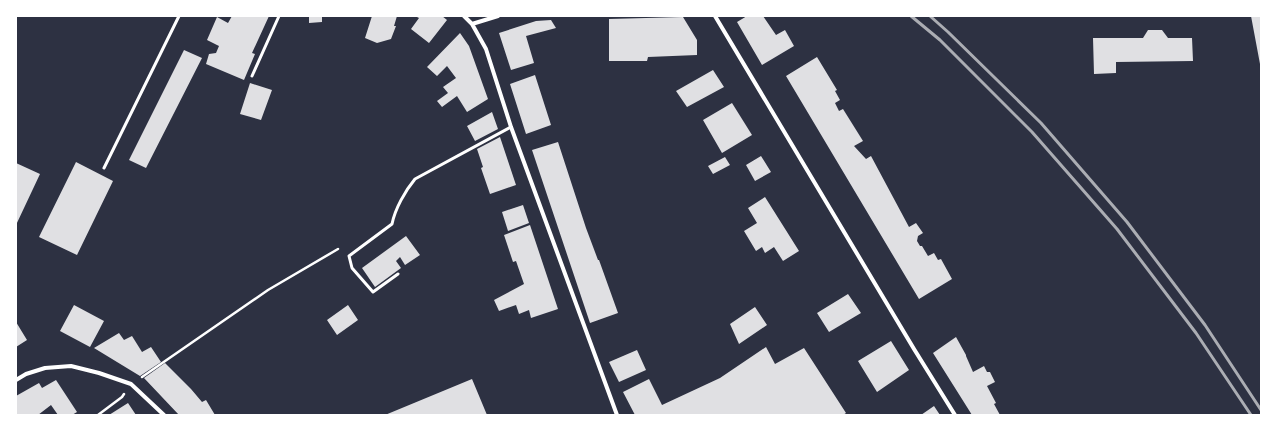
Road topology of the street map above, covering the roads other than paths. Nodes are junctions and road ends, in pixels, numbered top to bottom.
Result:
1 (179, 16) edge
2 (279, 16) edge
3 (464, 16) edge
4 (498, 16) edge
5 (715, 16) edge
6 (472, 24) junction
7 (252, 76) dead end
8 (511, 127) junction
9 (104, 168) dead end
10 (398, 274) dead end
11 (16, 380) edge
12 (164, 415) edge
13 (617, 415) edge
14 (955, 415) edge

1 - 9 lane
2 - 7 lane
3 - 6 street
4 - 6 street
5 - 14 street
6 - 8 street
8 - 10 lane
8 - 13 street
11 - 12 street

